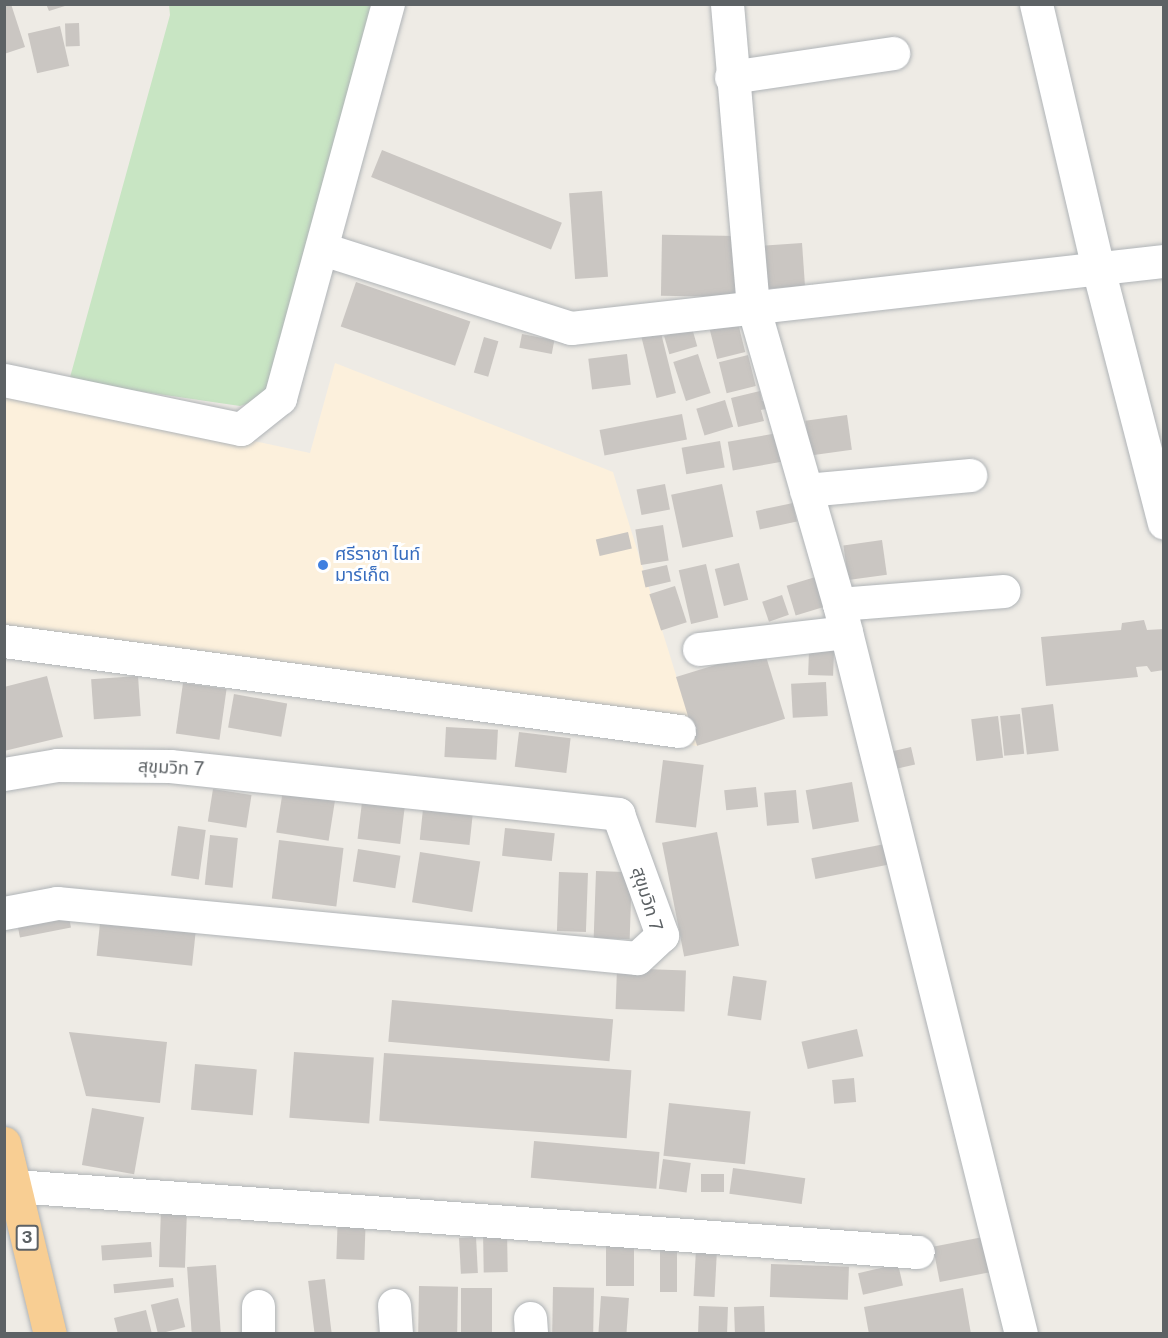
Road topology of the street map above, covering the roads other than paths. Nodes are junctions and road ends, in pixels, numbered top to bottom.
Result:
1 (388, 4) edge
2 (727, 4) edge
3 (1036, 4) edge
4 (893, 53) dead end
5 (731, 77) junction
6 (323, 249) junction
7 (1164, 261) edge
8 (1098, 268) junction
9 (753, 306) junction
10 (4, 380) edge
11 (1154, 451) edge
12 (970, 474) dead end
13 (806, 490) junction
14 (1164, 523) edge
15 (1003, 591) dead end
16 (843, 618) junction
17 (4, 641) edge
18 (699, 649) dead end
19 (679, 731) dead end
20 (4, 774) edge
21 (4, 913) edge
22 (4, 1143) edge
23 (15, 1186) junction
24 (918, 1252) dead end
25 (50, 1334) edge
26 (1021, 1334) edge

1 - 6 street
2 - 5 street
3 - 8 street
4 - 5 street
5 - 9 street
6 - 9 street
6 - 10 street
7 - 8 street
8 - 9 street
8 - 11 street
9 - 13 street
11 - 14 street
12 - 13 street
13 - 16 street
15 - 16 street
16 - 18 street
16 - 26 street
17 - 19 street
20 - 21 street, สุขุมวิท 7
22 - 23 highway, 3
23 - 24 street
23 - 25 highway, 3

